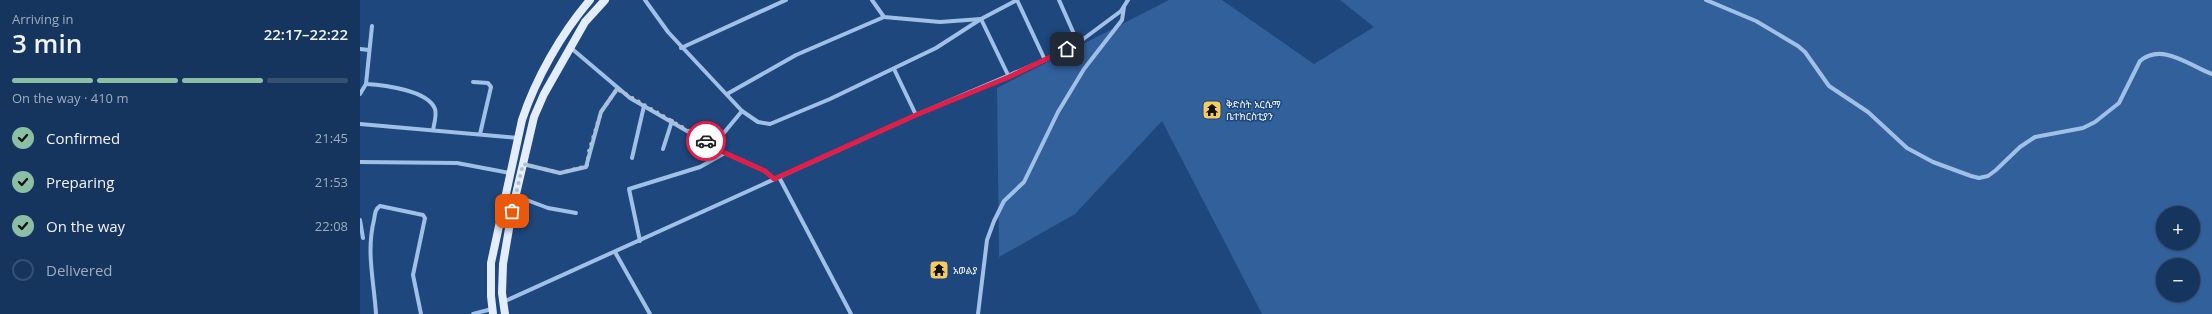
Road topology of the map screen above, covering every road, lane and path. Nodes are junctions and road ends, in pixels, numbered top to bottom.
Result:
1 (590, 0) edge
2 (645, 0) edge
3 (786, 0) edge
4 (872, 0) edge
5 (1017, 0) edge
6 (1059, 0) edge
7 (1128, 0) edge
8 (1706, 0) edge
9 (600, 2) edge
10 (1124, 7) junction
11 (884, 17) junction
12 (981, 20) junction
13 (372, 26) dead end
14 (1078, 43) junction
15 (570, 47) junction
16 (681, 48) junction
17 (360, 49) edge
18 (369, 50) junction
19 (1045, 60) junction
20 (894, 69) junction
21 (2212, 74) edge
22 (1009, 77) junction
23 (473, 82) dead end
24 (366, 84) junction
25 (617, 89) junction
26 (360, 94) edge
27 (728, 94) junction
28 (644, 106) junction
29 (742, 111) junction
30 (916, 115) junction
31 (672, 120) junction
32 (360, 124) edge
33 (433, 130) junction
34 (480, 134) junction
35 (518, 138) junction
36 (713, 146) junction
37 (663, 149) dead end
38 (725, 153) junction
39 (632, 158) dead end
40 (360, 162) edge
41 (523, 164) junction
42 (510, 173) junction
43 (777, 178) junction
44 (516, 196) junction
45 (576, 213) dead end
46 (360, 220) edge
47 (362, 238) edge
48 (370, 238) junction
49 (640, 240) junction
50 (615, 252) junction
51 (503, 302) junction
52 (492, 311) edge
53 (376, 314) edge
54 (421, 314) edge
55 (473, 314) edge
56 (505, 314) edge
57 (650, 314) edge
58 (851, 314) edge
59 (978, 314) edge

1 - 35 main road
2 - 16 street
3 - 16 street
4 - 11 street
5 - 12 street
5 - 19 street
6 - 14 street
7 - 10 street
8 - 21 street
9 - 15 main road
10 - 14 street
10 - 59 street
11 - 12 street
11 - 27 street
12 - 20 street
12 - 22 street
13 - 18 street
14 - 19 street
15 - 25 street
15 - 41 main road
16 - 27 street
17 - 18 street
18 - 24 street
19 - 22 street
20 - 29 street
20 - 30 street
22 - 30 street
23 - 34 street
24 - 26 street
24 - 33 street
25 - 28 street
25 - 41 street
27 - 29 street
28 - 31 street
28 - 39 street
29 - 36 street
30 - 43 street
31 - 36 street
31 - 37 street
32 - 33 street
33 - 34 street
34 - 35 street
35 - 42 main road
36 - 38 street
38 - 43 street
38 - 49 street
40 - 42 street
41 - 44 main road
42 - 52 main road
43 - 49 street
43 - 58 street
44 - 45 street
44 - 51 main road
46 - 47 street
47 - 48 street
48 - 53 street
48 - 54 street
49 - 50 street
50 - 51 street
50 - 57 street
51 - 56 main road
52 - 55 street

